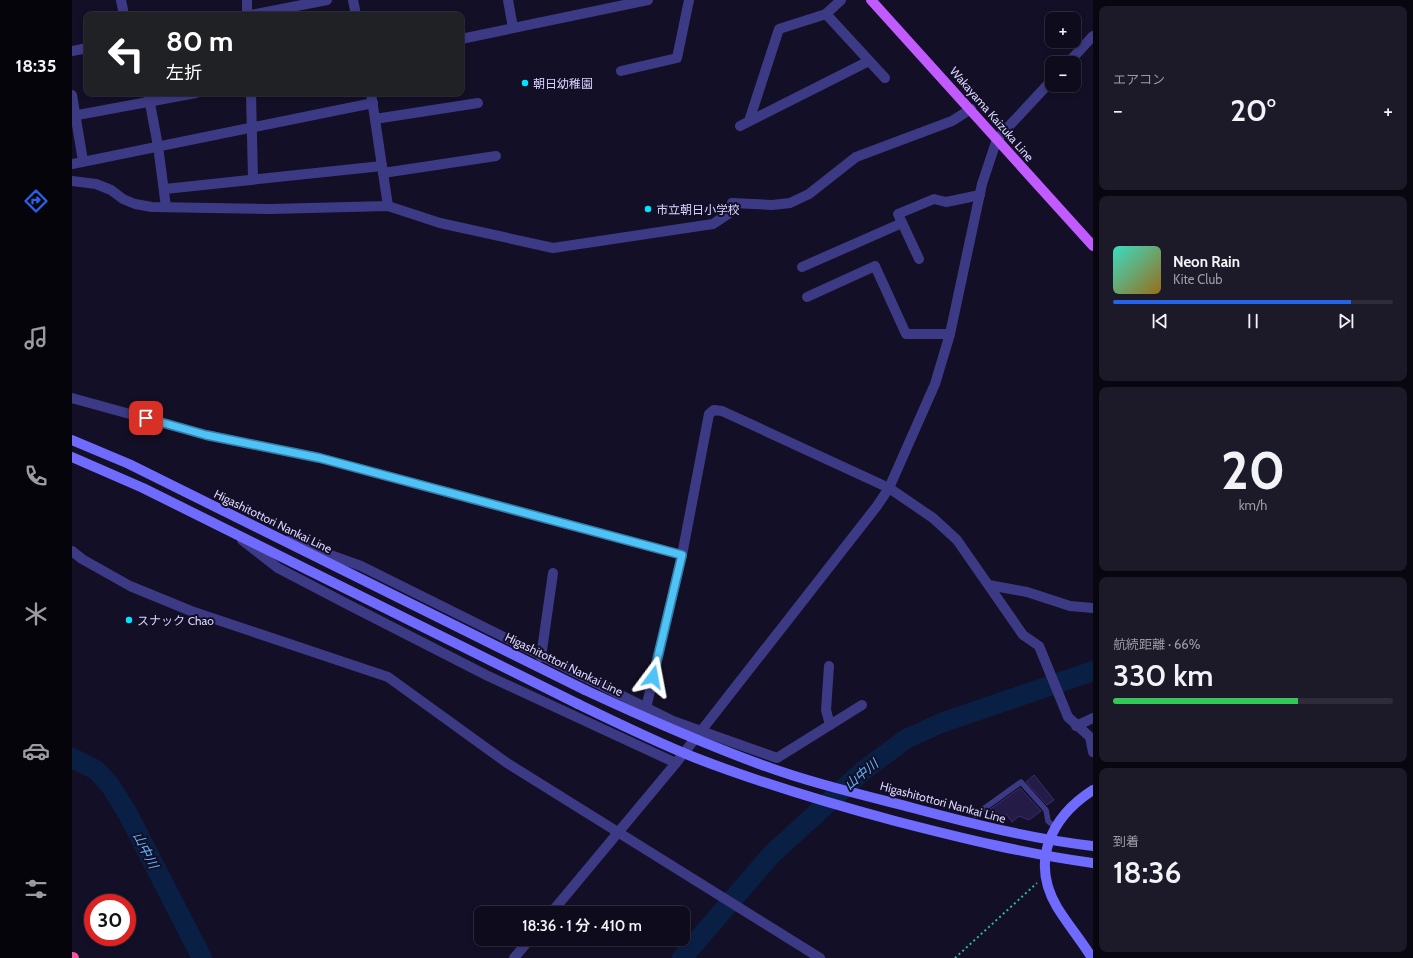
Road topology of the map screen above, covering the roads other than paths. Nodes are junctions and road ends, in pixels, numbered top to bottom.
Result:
1 (121, 0) edge
2 (247, 0) edge
3 (327, 0) edge
4 (353, 0) edge
5 (508, 0) edge
6 (648, 0) edge
7 (689, 0) edge
8 (841, 0) edge
9 (871, 0) edge
10 (123, 12) edge
11 (247, 12) edge
12 (266, 12) edge
13 (355, 12) edge
14 (826, 14) junction
15 (513, 28) junction
16 (1093, 36) edge
17 (464, 38) edge
18 (84, 49) edge
19 (72, 51) edge
20 (1074, 56) edge
21 (869, 61) junction
22 (620, 71) dead end
23 (885, 78) dead end
24 (1045, 88) edge
25 (72, 95) edge
26 (161, 96) edge
27 (251, 96) edge
28 (149, 97) edge
29 (372, 98) edge
30 (478, 103) dead end
31 (971, 109) junction
32 (74, 116) edge
33 (375, 119) junction
34 (749, 121) junction
35 (740, 126) dead end
36 (251, 127) junction
37 (998, 139) junction
38 (158, 146) junction
39 (496, 156) dead end
40 (84, 161) junction
41 (72, 164) edge
42 (382, 170) junction
43 (254, 179) junction
44 (72, 181) edge
45 (165, 189) junction
46 (980, 195) junction
47 (388, 206) junction
48 (166, 207) junction
49 (902, 223) junction
50 (1093, 246) edge
51 (919, 259) dead end
52 (802, 267) dead end
53 (808, 297) dead end
54 (950, 334) junction
55 (72, 398) edge
56 (72, 440) edge
57 (72, 457) edge
58 (889, 488) junction
59 (263, 531) junction
60 (232, 532) junction
61 (72, 551) edge
62 (682, 555) junction
63 (553, 573) dead end
64 (989, 585) junction
65 (1093, 608) edge
66 (541, 657) junction
67 (829, 666) dead end
68 (862, 705) dead end
69 (646, 708) junction
70 (1093, 718) edge
71 (830, 725) junction
72 (1076, 726) junction
73 (699, 732) junction
74 (1091, 738) edge
75 (1093, 752) edge
76 (676, 762) junction
77 (1093, 790) edge
78 (976, 815) dead end
79 (1055, 827) junction
80 (618, 832) junction
81 (1093, 846) edge
82 (1093, 862) edge
83 (557, 906) edge
84 (524, 946) edge
85 (514, 958) edge
86 (820, 958) edge
87 (1092, 958) edge

1 - 10 street
2 - 11 street
3 - 12 street
4 - 13 street
5 - 15 street
6 - 15 street
7 - 22 street
8 - 14 street
9 - 31 main road, Wakayama Kaizuka Line
14 - 21 street
14 - 34 street
15 - 17 street
16 - 20 street
18 - 19 street
21 - 23 street
21 - 34 street
24 - 37 street
25 - 32 street
26 - 28 street
27 - 36 street
28 - 32 street
28 - 38 street
29 - 33 street
29 - 36 street
30 - 33 street
31 - 37 main road, Wakayama Kaizuka Line
31 - 47 street
32 - 40 street
33 - 42 street
34 - 35 street
36 - 38 street
36 - 43 street
37 - 46 street
37 - 50 main road, Wakayama Kaizuka Line
38 - 40 street
38 - 45 street
39 - 42 street
40 - 41 street
42 - 43 street
42 - 47 street
43 - 45 street
44 - 48 street
45 - 48 street
46 - 49 street
46 - 54 street
47 - 48 street
49 - 51 street
49 - 52 street
53 - 54 street
54 - 58 street
55 - 62 street
56 - 59 main road, Higashitottori Nankai Line
57 - 60 main road
58 - 62 street
58 - 64 street
58 - 73 street
59 - 66 street
59 - 81 main road, Higashitottori Nankai Line, bridge
60 - 76 street
60 - 82 main road, bridge
61 - 80 street
62 - 69 street
63 - 66 street
64 - 65 street
64 - 72 street
66 - 69 street
67 - 71 street
68 - 71 street
69 - 73 street
70 - 72 street
71 - 73 street
72 - 74 street
73 - 76 street
74 - 75 street
76 - 80 street
77 - 79 main road
78 - 79 lane
79 - 87 main road
80 - 83 street
80 - 86 street
84 - 85 street

